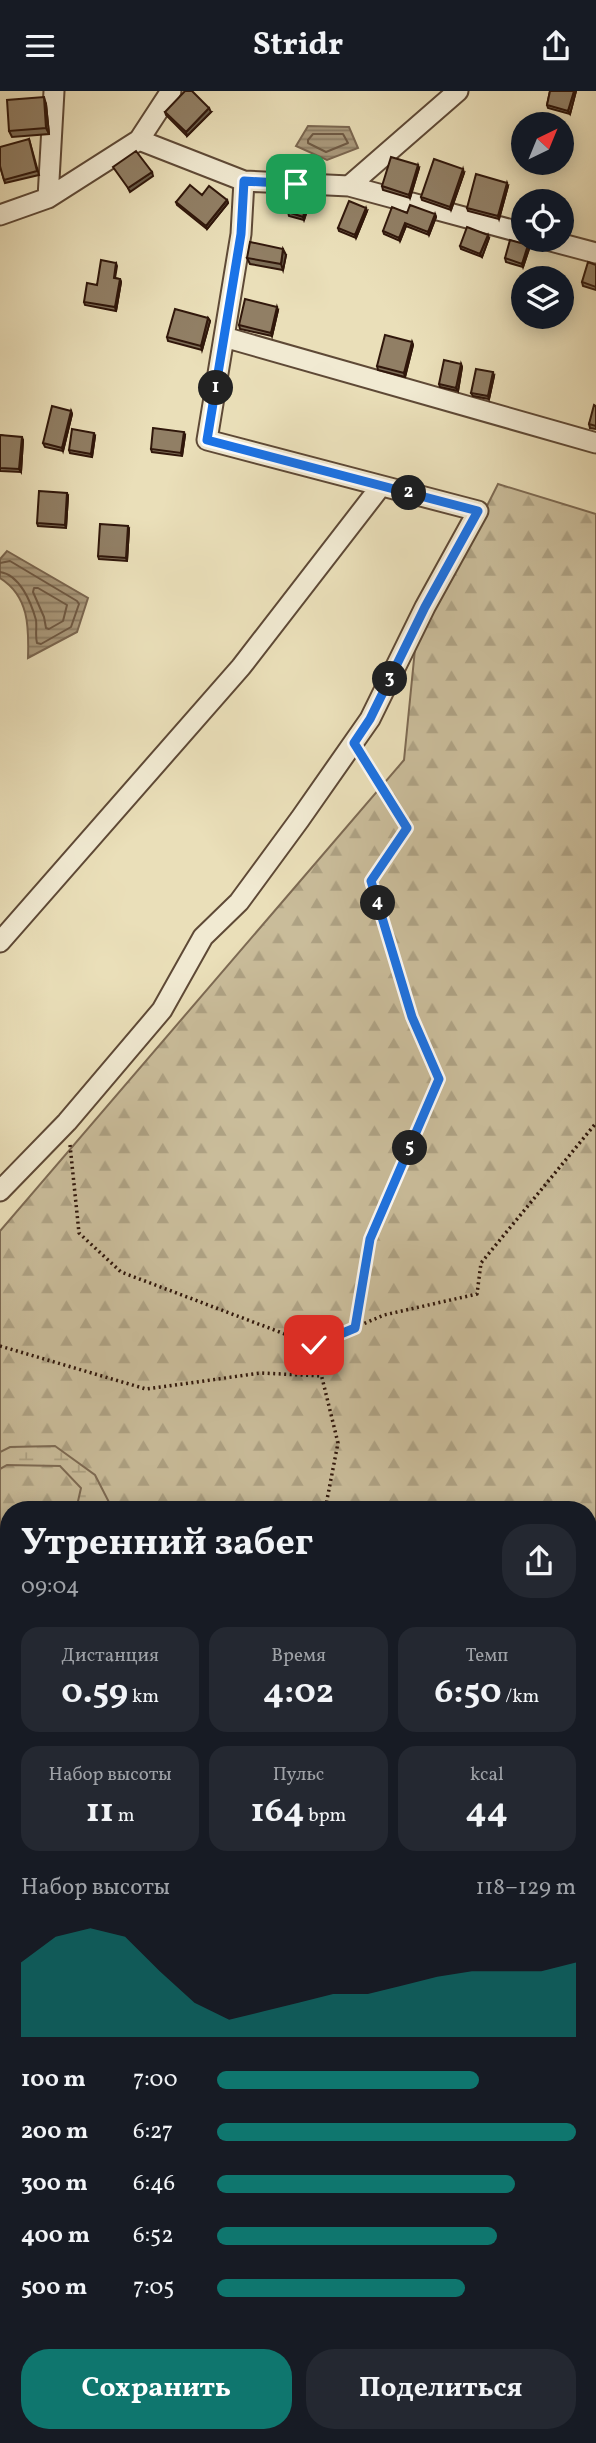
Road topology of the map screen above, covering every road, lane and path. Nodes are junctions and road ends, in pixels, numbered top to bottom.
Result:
1 (54, 91) edge
2 (171, 91) edge
3 (458, 91) edge
4 (139, 140) junction
5 (244, 181) junction
6 (349, 187) junction
7 (48, 198) junction
8 (0, 215) edge
9 (511, 230) edge
10 (574, 247) edge
11 (596, 253) edge
12 (224, 337) junction
13 (596, 443) edge
14 (381, 486) junction
15 (354, 743) junction
16 (0, 942) edge
17 (67, 1122) junction
18 (596, 1123) edge
19 (0, 1191) edge
20 (355, 1328) junction
21 (314, 1345) junction
22 (0, 1346) edge
23 (322, 1376) junction
24 (328, 1501) edge

1 - 7 street
2 - 4 street
3 - 6 street
4 - 5 street
4 - 7 street
5 - 6 street
5 - 12 street
6 - 9 street
7 - 8 street
10 - 11 street
12 - 13 street
12 - 14 street
14 - 15 street
14 - 16 street
15 - 17 street
15 - 20 path
17 - 19 street
17 - 21 path
18 - 20 path
20 - 21 path
21 - 23 path
22 - 23 path
23 - 24 path

